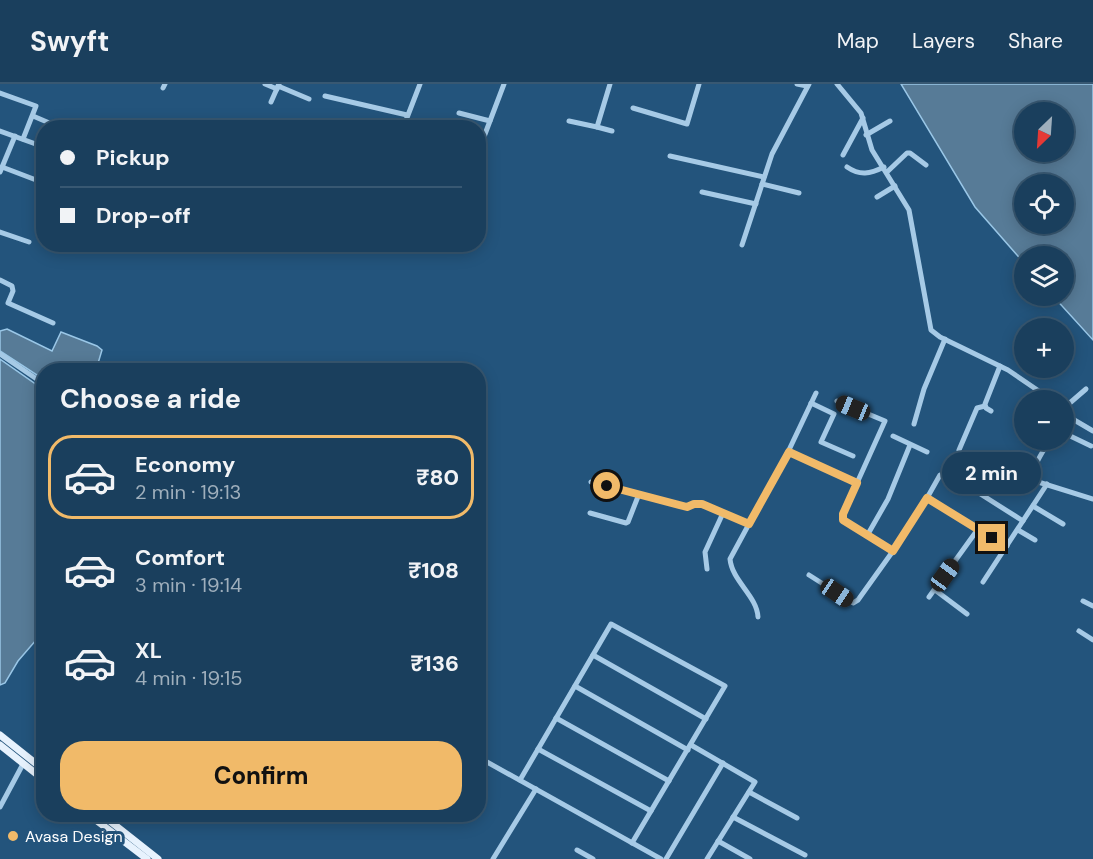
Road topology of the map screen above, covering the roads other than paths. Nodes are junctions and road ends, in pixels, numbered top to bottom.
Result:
1 (264, 84) edge
2 (420, 84) edge
3 (504, 84) edge
4 (610, 84) edge
5 (699, 84) edge
6 (797, 84) edge
7 (837, 84) edge
8 (808, 85) edge
9 (278, 86) edge
10 (0, 93) edge
11 (325, 96) dead end
12 (309, 99) dead end
13 (271, 102) dead end
14 (633, 108) dead end
15 (459, 113) dead end
16 (407, 115) junction
17 (33, 116) junction
18 (863, 118) junction
19 (42, 120) edge
20 (405, 120) edge
21 (490, 121) junction
22 (569, 121) dead end
23 (890, 121) dead end
24 (597, 127) junction
25 (0, 130) edge
26 (612, 131) dead end
27 (486, 132) edge
28 (866, 135) junction
29 (15, 136) junction
30 (23, 139) junction
31 (36, 144) edge
32 (843, 155) dead end
33 (670, 156) dead end
34 (926, 165) dead end
35 (1, 167) edge
36 (847, 167) dead end
37 (886, 170) junction
38 (765, 177) junction
39 (36, 180) edge
40 (762, 184) junction
41 (895, 186) junction
42 (702, 192) dead end
43 (799, 193) dead end
44 (877, 197) dead end
45 (756, 204) junction
46 (0, 232) edge
47 (29, 242) dead end
48 (742, 245) dead end
49 (0, 280) edge
50 (53, 323) dead end
51 (945, 339) junction
52 (0, 354) edge
53 (1000, 366) junction
54 (36, 379) edge
55 (1086, 389) dead end
56 (1037, 390) edge
57 (816, 393) dead end
58 (1074, 399) edge
59 (837, 402) dead end
60 (811, 403) junction
61 (986, 406) junction
62 (991, 411) dead end
63 (1074, 420) edge
64 (914, 424) dead end
65 (1093, 431) edge
66 (893, 436) dead end
67 (1074, 438) edge
68 (910, 445) junction
69 (1090, 446) dead end
70 (959, 450) dead end
71 (1044, 450) edge
72 (789, 452) junction
73 (927, 452) dead end
74 (853, 456) dead end
75 (591, 482) dead end
76 (857, 483) junction
77 (1047, 484) junction
78 (639, 494) junction
79 (927, 498) junction
80 (1093, 499) edge
81 (1033, 506) junction
82 (590, 513) dead end
83 (723, 513) junction
84 (1023, 521) junction
85 (749, 524) junction
86 (1063, 524) dead end
87 (978, 530) junction
88 (1018, 530) junction
89 (868, 534) junction
90 (1035, 540) dead end
91 (1007, 546) junction
92 (893, 551) junction
93 (707, 569) dead end
94 (809, 575) dead end
95 (983, 582) dead end
96 (935, 590) junction
97 (929, 597) dead end
98 (1083, 601) dead end
99 (1093, 606) edge
100 (967, 614) dead end
101 (758, 617) dead end
102 (1079, 631) dead end
103 (1092, 638) edge
104 (593, 656) junction
105 (575, 686) junction
106 (556, 718) junction
107 (706, 719) junction
108 (0, 735) edge
109 (0, 745) edge
110 (690, 747) junction
111 (538, 749) junction
112 (486, 761) edge
113 (23, 764) junction
114 (36, 764) edge
115 (723, 764) junction
116 (36, 774) edge
117 (520, 780) junction
118 (669, 781) junction
119 (536, 789) junction
120 (749, 792) junction
121 (3, 794) edge
122 (0, 807) edge
123 (651, 811) junction
124 (733, 817) junction
125 (797, 818) dead end
126 (98, 822) edge
127 (111, 822) edge
128 (718, 841) junction
129 (632, 843) junction
130 (577, 850) dead end
131 (805, 855) dead end
132 (147, 859) edge
133 (158, 859) edge
134 (493, 859) edge
135 (593, 859) edge
136 (661, 859) edge
137 (666, 859) edge
138 (706, 859) edge
139 (750, 859) edge

1 - 9 street
2 - 16 street
3 - 21 street
4 - 24 street
5 - 14 street
6 - 8 street
7 - 18 street
8 - 38 street
9 - 12 street
9 - 13 street
10 - 17 street
11 - 16 street
15 - 21 street
16 - 20 street
17 - 19 street
17 - 30 street
18 - 28 street
18 - 32 street
21 - 27 street
22 - 24 street
23 - 28 street
24 - 26 street
25 - 29 street
28 - 37 street
29 - 30 street
29 - 35 street
30 - 31 street
33 - 38 street
34 - 37 street
35 - 39 street
36 - 37 street
37 - 41 street
38 - 40 street
40 - 43 street
40 - 45 street
41 - 44 street
41 - 51 street
42 - 45 street
45 - 48 street
46 - 47 street
49 - 50 street
51 - 53 street
51 - 64 street
52 - 54 street
53 - 56 street
53 - 61 street
55 - 58 street
57 - 60 street
59 - 76 street
60 - 72 street
60 - 74 street
61 - 62 street
61 - 70 street
63 - 65 street
66 - 68 street
67 - 69 street
68 - 73 street
68 - 89 street
71 - 77 street
72 - 76 street
72 - 85 street
75 - 78 street
76 - 89 street
77 - 80 street
77 - 81 street
78 - 82 street
78 - 83 street
79 - 84 street
79 - 87 street
79 - 92 street
81 - 84 street
81 - 86 street
83 - 85 street
83 - 93 street
84 - 88 street
85 - 101 street
87 - 91 street
87 - 96 street
88 - 90 street
88 - 91 street
89 - 92 street
91 - 95 street
92 - 94 street
96 - 97 street
96 - 100 street
98 - 99 street
102 - 103 street
104 - 105 street
104 - 107 street
104 - 107 street
105 - 106 street
105 - 110 street
106 - 111 street
106 - 118 street
107 - 110 street
108 - 114 main road
109 - 113 main road
110 - 115 street
110 - 118 street
111 - 117 street
111 - 123 street
112 - 117 street
113 - 116 main road
113 - 121 street
115 - 120 street
115 - 137 street
117 - 119 street
118 - 123 street
119 - 129 street
119 - 134 street
120 - 124 street
120 - 125 street
121 - 122 street
123 - 129 street
124 - 128 street
124 - 131 street
126 - 132 main road
127 - 133 main road
128 - 138 street
128 - 139 street
129 - 136 street
130 - 135 street

